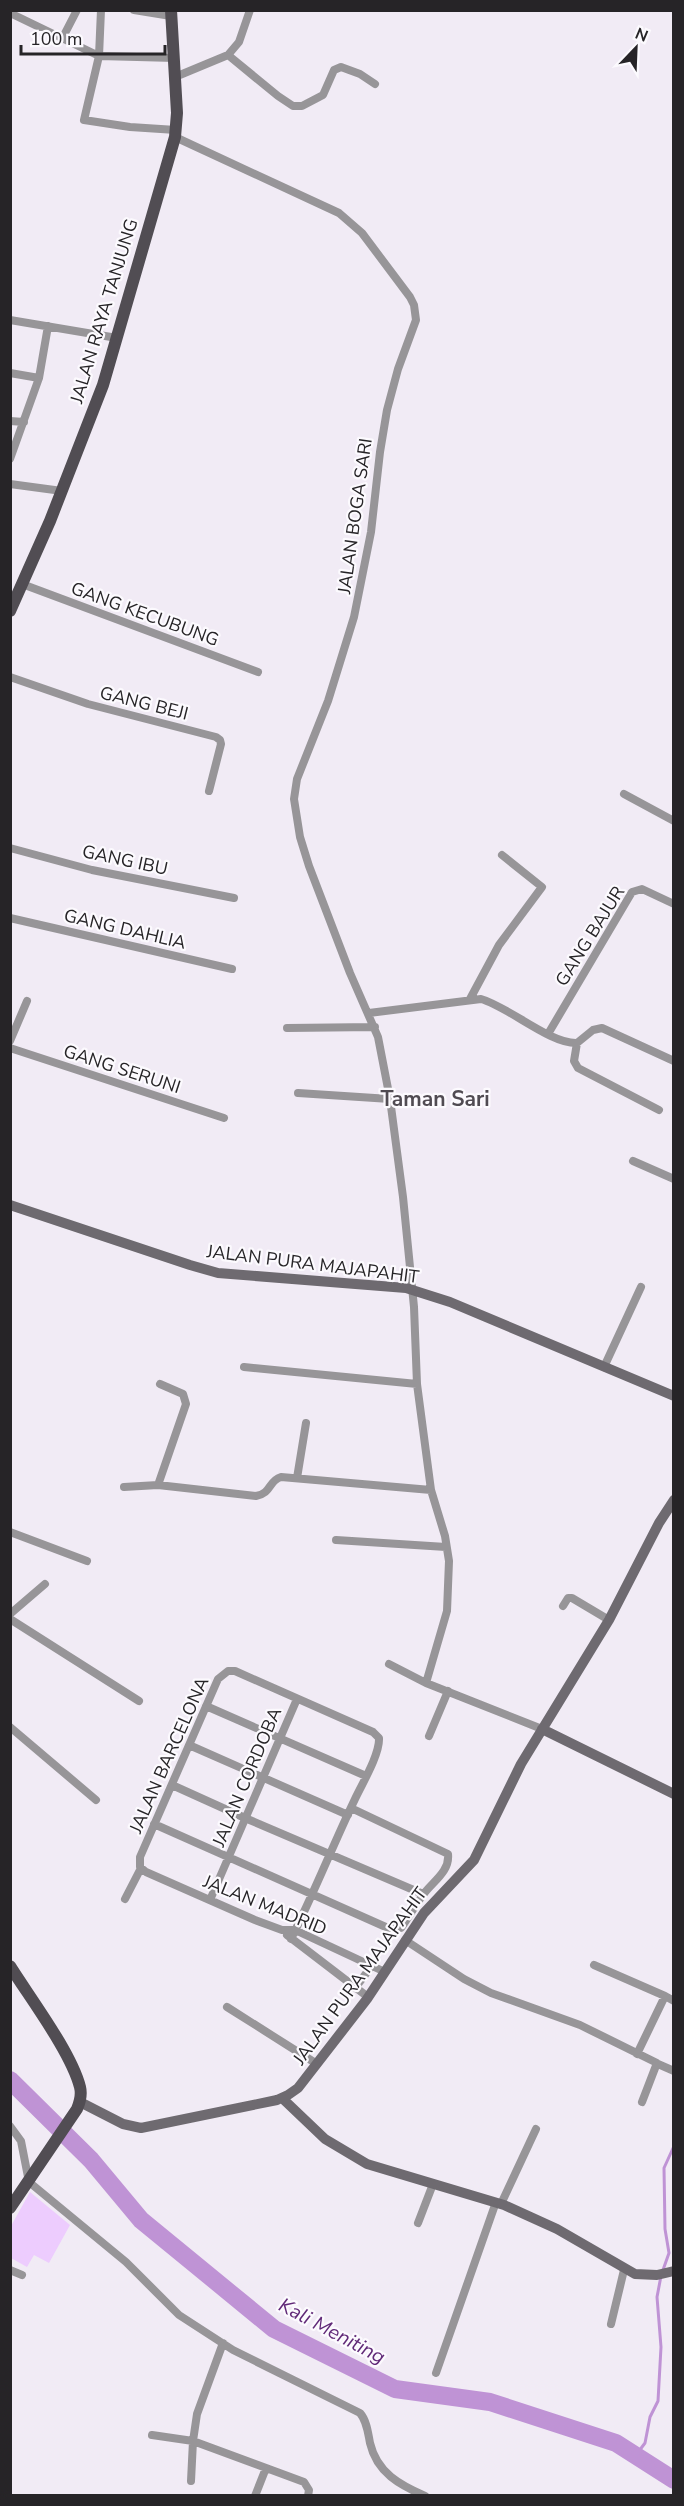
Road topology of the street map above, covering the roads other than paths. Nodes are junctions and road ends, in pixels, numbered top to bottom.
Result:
1 (77, 10) edge
2 (101, 10) edge
3 (134, 10) edge
4 (250, 10) edge
5 (10, 13) edge
6 (171, 13) edge
7 (23, 14) edge
8 (62, 39) junction
9 (228, 55) junction
10 (99, 56) junction
11 (175, 58) junction
12 (175, 77) junction
13 (375, 84) dead end
14 (175, 134) junction
15 (10, 320) edge
16 (48, 326) junction
17 (117, 338) junction
18 (10, 373) edge
19 (39, 378) junction
20 (10, 421) edge
21 (24, 422) junction
22 (10, 459) edge
23 (10, 484) edge
24 (62, 491) junction
25 (21, 584) junction
26 (10, 610) edge
27 (258, 672) dead end
28 (10, 677) edge
29 (209, 791) dead end
30 (624, 794) dead end
31 (674, 821) edge
32 (10, 848) edge
33 (502, 855) dead end
34 (234, 898) dead end
35 (674, 904) edge
36 (10, 918) edge
37 (232, 969) dead end
38 (470, 999) junction
39 (27, 1001) dead end
40 (369, 1013) junction
41 (375, 1027) junction
42 (287, 1028) dead end
43 (548, 1034) junction
44 (10, 1041) edge
45 (577, 1043) junction
46 (10, 1048) edge
47 (674, 1061) edge
48 (298, 1093) dead end
49 (390, 1100) junction
50 (659, 1110) dead end
51 (224, 1118) dead end
52 (633, 1161) dead end
53 (674, 1179) edge
54 (10, 1205) edge
55 (641, 1287) dead end
56 (412, 1289) junction
57 (244, 1367) dead end
58 (604, 1367) junction
59 (160, 1384) dead end
60 (417, 1384) junction
61 (674, 1396) edge
62 (306, 1423) dead end
63 (297, 1478) junction
64 (158, 1485) junction
65 (124, 1487) dead end
66 (430, 1490) junction
67 (674, 1500) edge
68 (10, 1532) edge
69 (336, 1540) dead end
70 (446, 1547) junction
71 (87, 1560) dead end
72 (45, 1584) dead end
73 (562, 1606) dead end
74 (10, 1614) edge
75 (10, 1619) edge
76 (609, 1620) junction
77 (389, 1664) dead end
78 (426, 1683) junction
79 (448, 1691) junction
80 (297, 1699) junction
81 (139, 1701) dead end
82 (206, 1706) junction
83 (10, 1727) edge
84 (543, 1729) junction
85 (429, 1736) dead end
86 (280, 1738) junction
87 (189, 1745) junction
88 (366, 1776) junction
89 (267, 1779) junction
90 (172, 1785) junction
91 (674, 1794) edge
92 (96, 1800) dead end
93 (349, 1811) junction
94 (245, 1818) junction
95 (154, 1824) junction
96 (329, 1854) junction
97 (228, 1857) junction
98 (140, 1865) junction
99 (423, 1894) junction
100 (315, 1895) junction
101 (125, 1899) dead end
102 (210, 1900) junction
103 (282, 1930) junction
104 (295, 1930) junction
105 (291, 1939) junction
106 (405, 1940) junction
107 (594, 1965) dead end
108 (10, 1966) edge
109 (371, 1967) junction
110 (385, 1972) junction
111 (355, 1988) junction
112 (664, 1996) junction
113 (368, 1997) junction
114 (674, 2001) edge
115 (227, 2007) dead end
116 (636, 2054) junction
117 (317, 2064) junction
118 (658, 2064) junction
119 (674, 2071) edge
120 (282, 2098) junction
121 (80, 2102) junction
122 (642, 2102) dead end
123 (10, 2126) edge
124 (536, 2129) dead end
125 (29, 2182) junction
126 (433, 2184) junction
127 (499, 2203) junction
128 (10, 2208) edge
129 (418, 2223) dead end
130 (10, 2270) edge
131 (624, 2270) junction
132 (674, 2271) edge
133 (22, 2275) dead end
134 (611, 2324) dead end
135 (223, 2343) junction
136 (436, 2373) dead end
137 (152, 2435) dead end
138 (193, 2441) junction
139 (266, 2468) junction
140 (191, 2481) dead end
141 (255, 2496) edge
142 (308, 2496) edge
143 (425, 2496) edge

1 - 8 street
2 - 10 street
3 - 6 street
4 - 9 street
5 - 7 street
6 - 11 main road, JALAN RAYA TANJUNG
7 - 8 street
8 - 10 street
9 - 12 street
9 - 13 street
10 - 11 street
10 - 14 street
11 - 12 main road, JALAN RAYA TANJUNG
12 - 14 main road, JALAN RAYA TANJUNG
14 - 17 main road, JALAN RAYA TANJUNG
14 - 40 street, JALAN BOGA SARI
15 - 16 street
16 - 17 street
16 - 19 street
17 - 24 main road, JALAN RAYA TANJUNG
18 - 19 street
19 - 21 street
20 - 21 street
21 - 22 street
23 - 24 street
24 - 25 main road, JALAN RAYA TANJUNG
25 - 26 main road, JALAN RAYA TANJUNG
25 - 27 street, GANG KECUBUNG
28 - 29 street, GANG BEJI
30 - 31 street
32 - 34 street, GANG IBU
33 - 38 street
35 - 43 street, GANG BAJUR
36 - 37 street, GANG DAHLIA
38 - 40 street
38 - 43 street
39 - 44 street
40 - 41 street
41 - 42 street
41 - 49 street
43 - 45 street
45 - 47 street
45 - 50 street
46 - 51 street, GANG SERUNI
48 - 49 street
49 - 56 street
52 - 53 street
54 - 56 street, JALAN PURA MAJAPAHIT
55 - 58 street
56 - 58 street, JALAN PURA MAJAPAHIT
56 - 60 street
57 - 60 street
58 - 61 street, JALAN PURA MAJAPAHIT
59 - 64 street
60 - 66 street
62 - 63 street
63 - 64 street
63 - 66 street
64 - 65 street
66 - 70 street
67 - 76 street, JALAN PURA MAJAPAHIT
68 - 71 street
69 - 70 street
70 - 78 street
72 - 74 street
73 - 76 street
75 - 81 street
76 - 84 street, JALAN PURA MAJAPAHIT
77 - 78 street
78 - 79 street
79 - 84 street
79 - 85 street
80 - 82 street, JALAN BARCELONA
80 - 86 street, JALAN CORDOBA
80 - 88 street
82 - 86 street
82 - 87 street, JALAN BARCELONA
83 - 92 street
84 - 91 street
84 - 106 street, JALAN PURA MAJAPAHIT
86 - 88 street
86 - 89 street, JALAN CORDOBA
87 - 89 street
87 - 90 street, JALAN BARCELONA
88 - 93 street
89 - 93 street
89 - 94 street, JALAN CORDOBA
90 - 94 street
90 - 95 street, JALAN BARCELONA
93 - 96 street
93 - 99 street
94 - 96 street
94 - 97 street, JALAN CORDOBA
95 - 97 street
95 - 98 street, JALAN BARCELONA
96 - 99 street
96 - 100 street
97 - 100 street
97 - 102 street, JALAN CORDOBA
98 - 101 street, JALAN BARCELONA
98 - 102 street, JALAN MADRID
99 - 100 street
100 - 104 street
102 - 103 street, JALAN MADRID
103 - 104 street, JALAN MADRID
103 - 105 street
104 - 105 street
104 - 109 street, JALAN MADRID
105 - 111 street
106 - 110 street, JALAN PURA MAJAPAHIT
106 - 116 street
107 - 112 street
108 - 121 main road
109 - 110 street, JALAN MADRID
109 - 111 street
110 - 113 street, JALAN PURA MAJAPAHIT
111 - 113 street
112 - 114 street
112 - 116 street
113 - 117 street, JALAN PURA MAJAPAHIT
115 - 117 street
116 - 118 street
117 - 120 street, JALAN PURA MAJAPAHIT
118 - 119 street
118 - 122 street
120 - 121 street, JALAN PURA MAJAPAHIT
120 - 126 street
121 - 125 main road
123 - 125 street
124 - 127 street
125 - 128 main road
125 - 135 street
126 - 127 street
126 - 129 street
127 - 131 street
127 - 136 street
130 - 133 street
131 - 132 street
131 - 134 street
135 - 138 street
135 - 143 street
137 - 138 street
138 - 139 street
138 - 140 street
139 - 141 street
139 - 142 street

